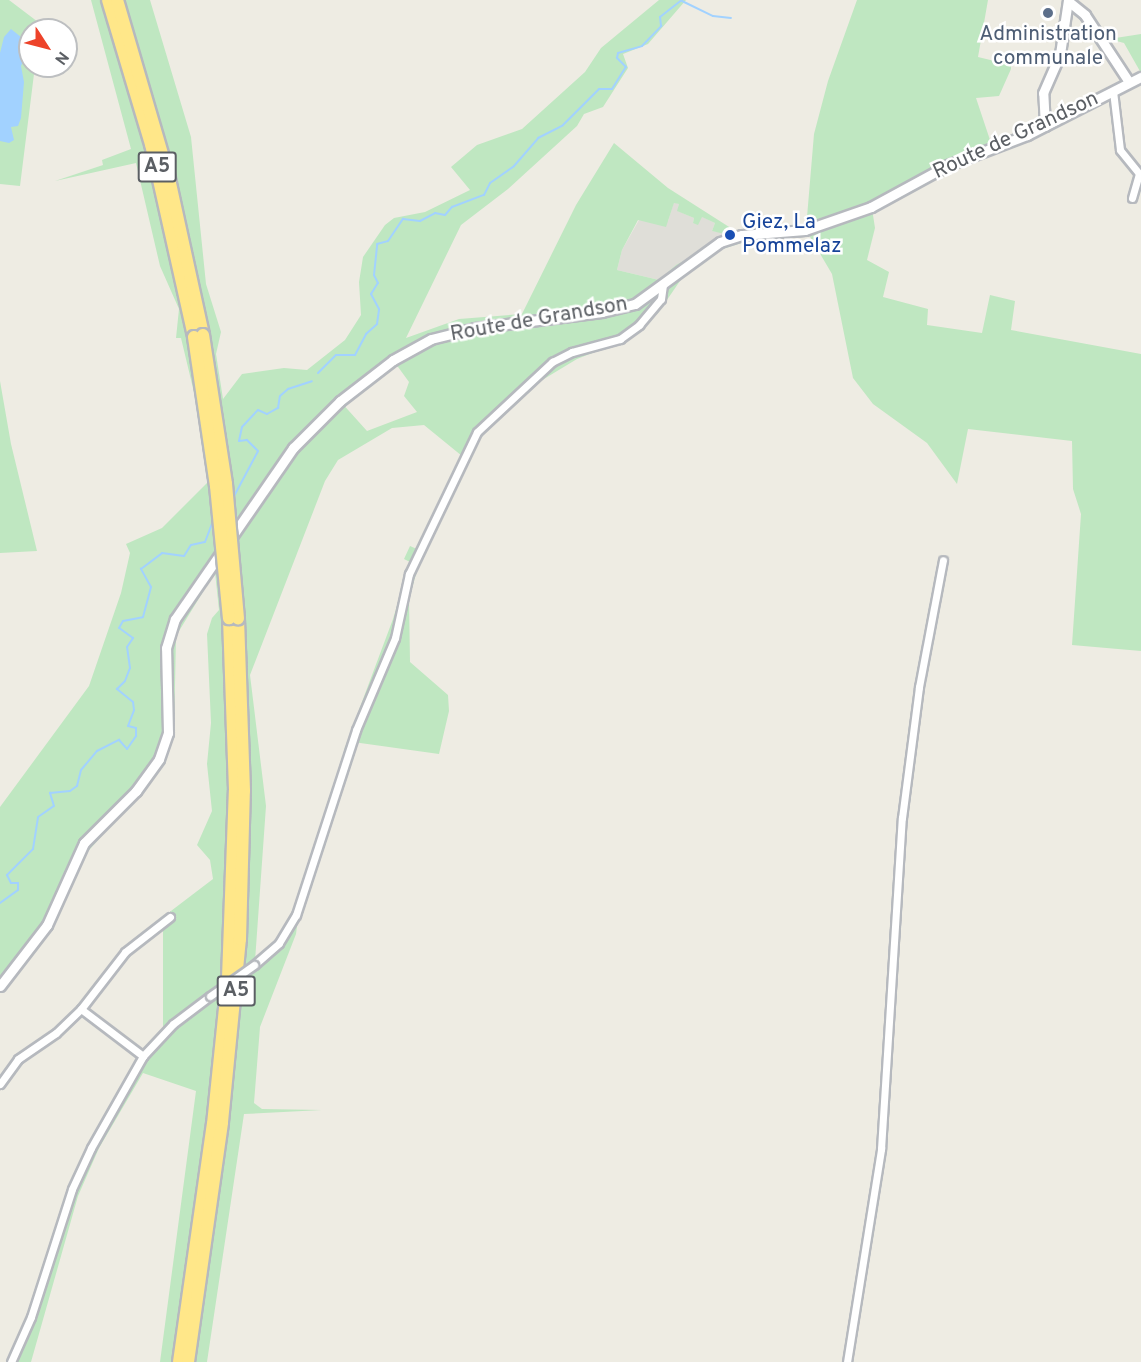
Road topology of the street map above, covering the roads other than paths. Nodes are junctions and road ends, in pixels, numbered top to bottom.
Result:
1 (108, 0) edge
2 (117, 0) edge
3 (1068, 0) edge
4 (1141, 77) edge
5 (1129, 82) junction
6 (1113, 91) junction
7 (1045, 126) junction
8 (1140, 175) edge
9 (1132, 198) dead end
10 (663, 285) junction
11 (198, 336) junction
12 (943, 560) dead end
13 (234, 618) junction
14 (170, 917) dead end
15 (0, 986) edge
16 (81, 1009) junction
17 (143, 1056) junction
18 (0, 1084) edge
19 (11, 1362) edge
20 (179, 1362) edge
21 (188, 1362) edge
22 (847, 1362) edge

1 - 11 highway, A5
2 - 11 highway, A5
3 - 5 street
3 - 7 street
4 - 5 street, Route de Grandson
5 - 6 street, Route de Grandson
6 - 7 street, Route de Grandson
6 - 8 street
7 - 10 street, Route de Grandson
8 - 9 street
10 - 15 street, Route de Grandson
10 - 17 street, bridge
11 - 13 highway, A5, bridge
12 - 22 street
13 - 20 highway, A5
13 - 21 highway, A5
14 - 16 street
16 - 17 street
16 - 18 street
17 - 19 street

